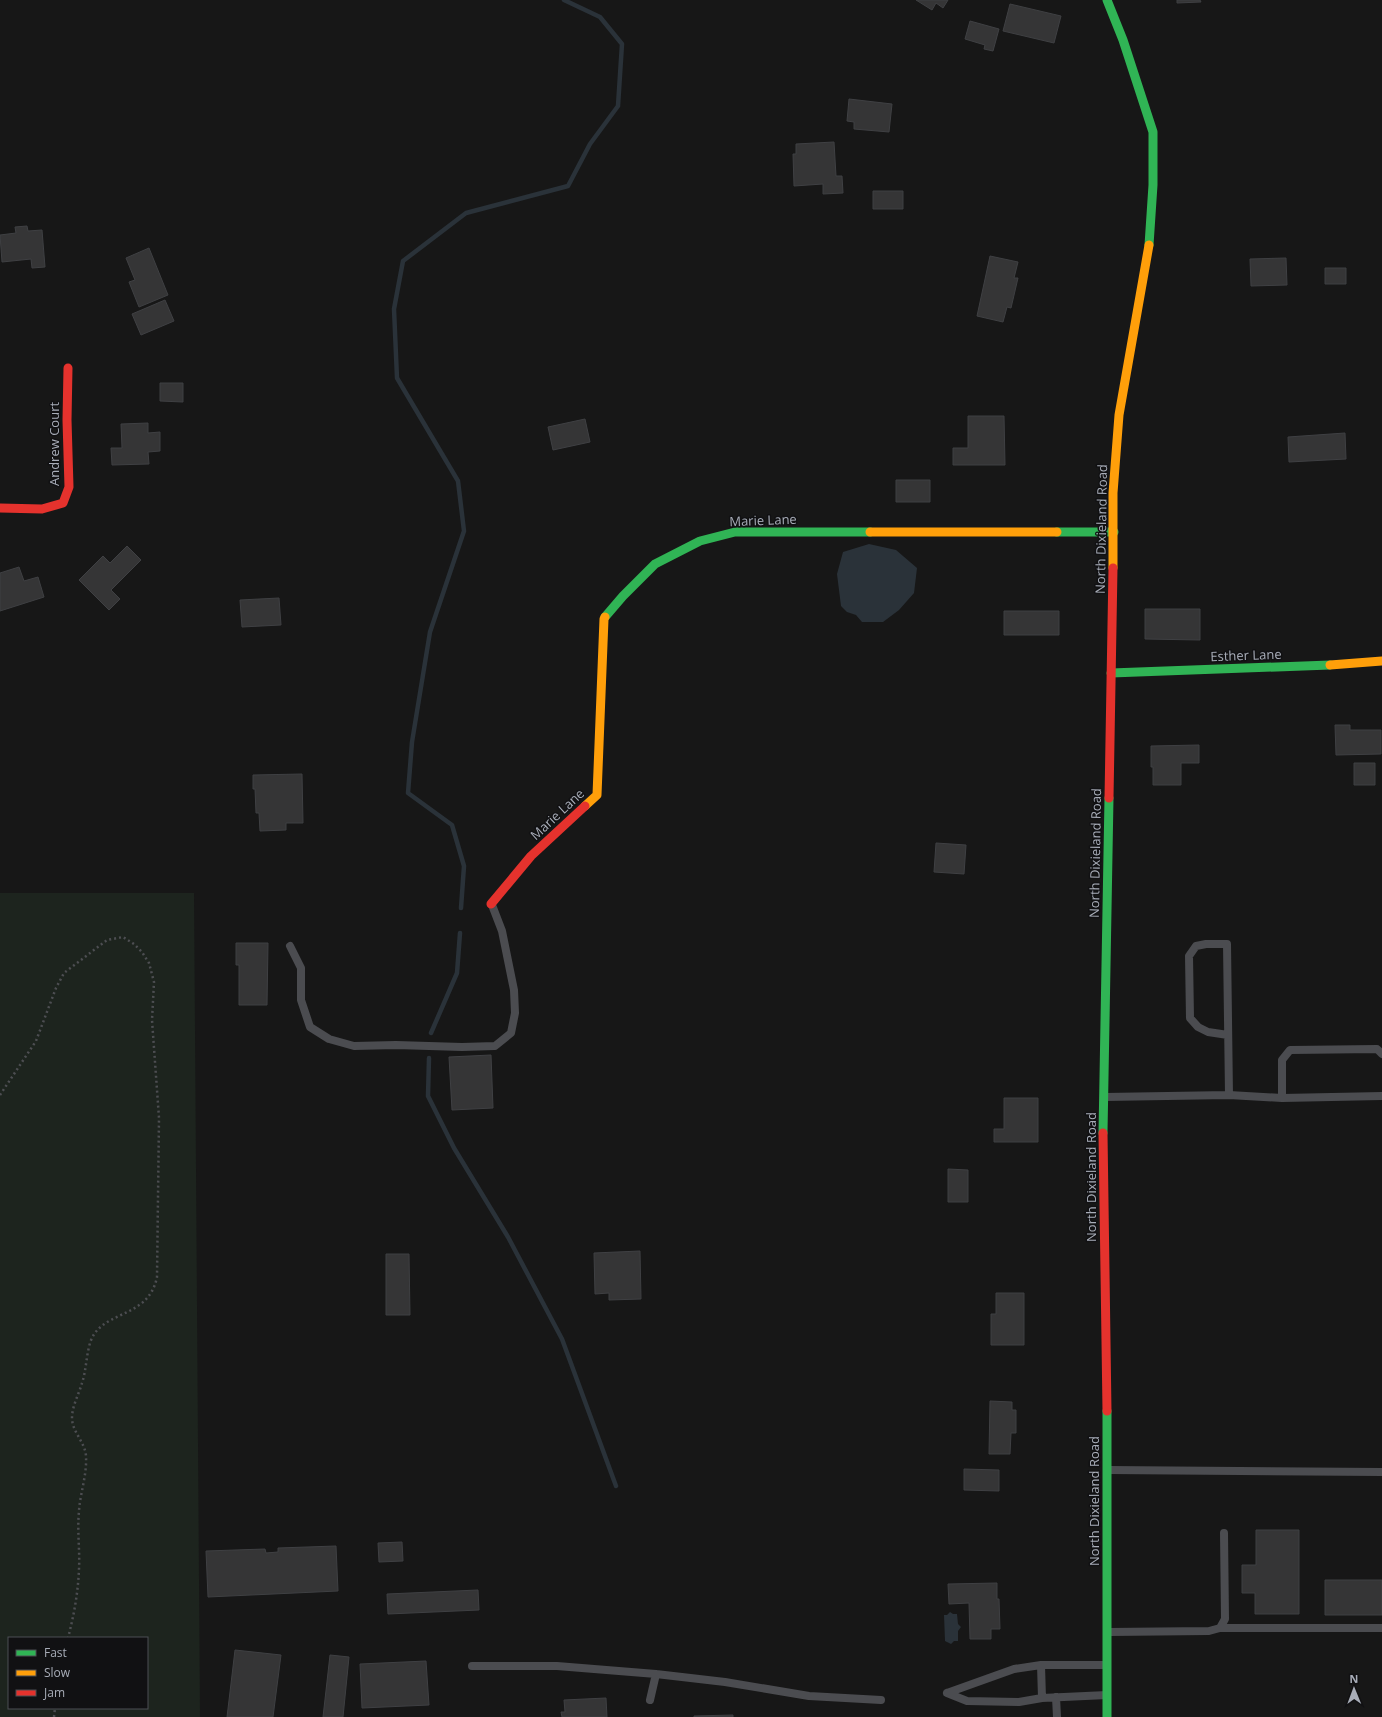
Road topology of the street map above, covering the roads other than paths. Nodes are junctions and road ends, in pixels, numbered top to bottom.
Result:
1 (1107, 0) edge
2 (68, 368) dead end
3 (0, 508) edge
4 (1114, 532) junction
5 (1382, 661) edge
6 (1112, 673) junction
7 (491, 904) joint
8 (290, 946) dead end
9 (1228, 1035) junction
10 (1382, 1054) edge
11 (1229, 1095) junction
12 (1382, 1096) edge
13 (1104, 1097) junction
14 (1282, 1098) junction
15 (1108, 1470) junction
16 (1382, 1472) edge
17 (1224, 1533) dead end
18 (1220, 1628) junction
19 (1382, 1628) edge
20 (1108, 1632) junction
21 (1041, 1665) junction
22 (1108, 1665) junction
23 (472, 1666) dead end
24 (656, 1674) junction
25 (1108, 1695) junction
26 (1056, 1697) junction
27 (1042, 1698) junction
28 (650, 1700) dead end
29 (881, 1700) dead end
30 (1057, 1717) edge
31 (1107, 1717) edge

1 - 4 street, North Dixieland Road
2 - 3 street, Andrew Court
4 - 6 street, North Dixieland Road
4 - 7 street, Marie Lane
5 - 6 street, Esther Lane
6 - 13 street, North Dixieland Road
7 - 8 lane
9 - 9 lane
9 - 11 lane
10 - 14 lane
11 - 13 lane
11 - 14 lane
12 - 14 lane
13 - 15 street, North Dixieland Road
15 - 16 lane
15 - 20 street, North Dixieland Road
17 - 18 lane
18 - 19 lane
18 - 20 lane
20 - 22 street, North Dixieland Road
21 - 22 lane
21 - 27 lane
21 - 27 lane
22 - 25 street, North Dixieland Road
23 - 24 lane
24 - 28 lane
24 - 29 lane
25 - 26 lane
25 - 31 street, North Dixieland Road
26 - 27 lane
26 - 30 lane

